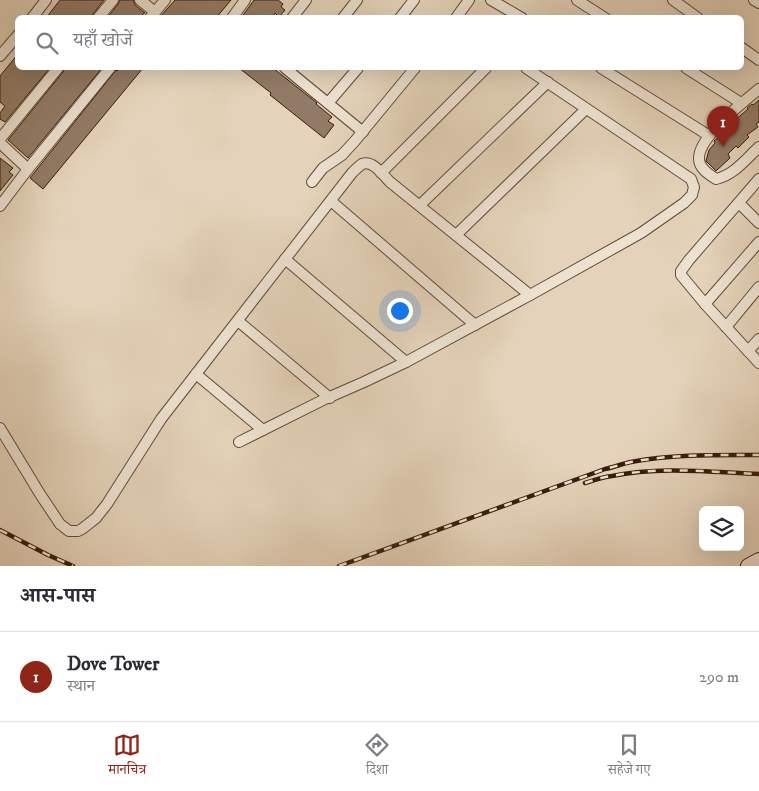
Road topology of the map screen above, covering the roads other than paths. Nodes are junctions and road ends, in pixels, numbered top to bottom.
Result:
1 (46, 0) edge
2 (113, 0) edge
3 (140, 0) edge
4 (165, 0) edge
5 (245, 0) edge
6 (306, 0) edge
7 (357, 0) edge
8 (414, 0) edge
9 (469, 0) edge
10 (491, 0) edge
11 (576, 0) edge
12 (673, 0) edge
13 (754, 0) edge
14 (759, 3) edge
15 (34, 15) edge
16 (100, 15) edge
17 (152, 15) edge
18 (234, 15) edge
19 (294, 15) edge
20 (345, 15) edge
21 (402, 15) edge
22 (458, 15) edge
23 (517, 15) edge
24 (600, 15) edge
25 (694, 15) edge
26 (15, 38) edge
27 (744, 49) edge
28 (0, 56) edge
29 (759, 60) edge
30 (56, 70) edge
31 (108, 70) edge
32 (287, 70) edge
33 (302, 70) edge
34 (356, 70) edge
35 (413, 70) edge
36 (484, 70) edge
37 (529, 70) edge
38 (604, 70) edge
39 (689, 70) edge
40 (296, 77) junction
41 (548, 82) junction
42 (759, 89) edge
43 (328, 103) junction
44 (741, 103) junction
45 (586, 108) junction
46 (363, 132) junction
47 (708, 135) junction
48 (0, 139) edge
49 (0, 143) edge
50 (759, 147) edge
51 (28, 169) junction
52 (381, 172) junction
53 (759, 179) edge
54 (312, 182) dead end
55 (331, 201) junction
56 (739, 203) junction
57 (420, 205) junction
58 (0, 206) edge
59 (759, 223) edge
60 (456, 235) junction
61 (759, 242) edge
62 (285, 259) junction
63 (759, 287) edge
64 (530, 295) junction
65 (705, 304) junction
66 (238, 321) junction
67 (475, 325) junction
68 (726, 327) junction
69 (759, 339) edge
70 (748, 351) junction
71 (406, 362) junction
72 (759, 363) edge
73 (196, 374) junction
74 (330, 398) junction
75 (0, 428) edge
76 (263, 430) junction
77 (239, 442) dead end
78 (759, 560) edge
79 (748, 566) edge

1 - 15 street
2 - 16 street
3 - 17 street
4 - 17 street
5 - 18 street
6 - 19 street
7 - 20 street
8 - 21 street
9 - 22 street
10 - 23 street
11 - 24 street
12 - 25 street
13 - 14 street
26 - 28 street
27 - 29 street
30 - 48 street
31 - 51 street
32 - 40 street
33 - 40 street
34 - 43 street
35 - 46 street
36 - 52 street
37 - 41 street
38 - 47 street
39 - 44 street
40 - 43 street
41 - 45 street
41 - 57 street
42 - 44 street
43 - 46 street
44 - 47 street
45 - 60 street
45 - 64 street
46 - 54 street
47 - 50 street
49 - 51 street
51 - 58 street
52 - 55 street
52 - 57 street
53 - 56 street
55 - 62 street
55 - 67 street
56 - 59 street
56 - 65 street
57 - 60 street
60 - 64 street
61 - 65 street
62 - 66 street
62 - 71 street
63 - 68 street
64 - 67 street
65 - 68 street
66 - 73 street
66 - 74 street
67 - 71 street
68 - 70 street
69 - 70 street
70 - 72 street
71 - 74 street
73 - 75 street
73 - 76 street
74 - 76 street
76 - 77 street
78 - 79 street

